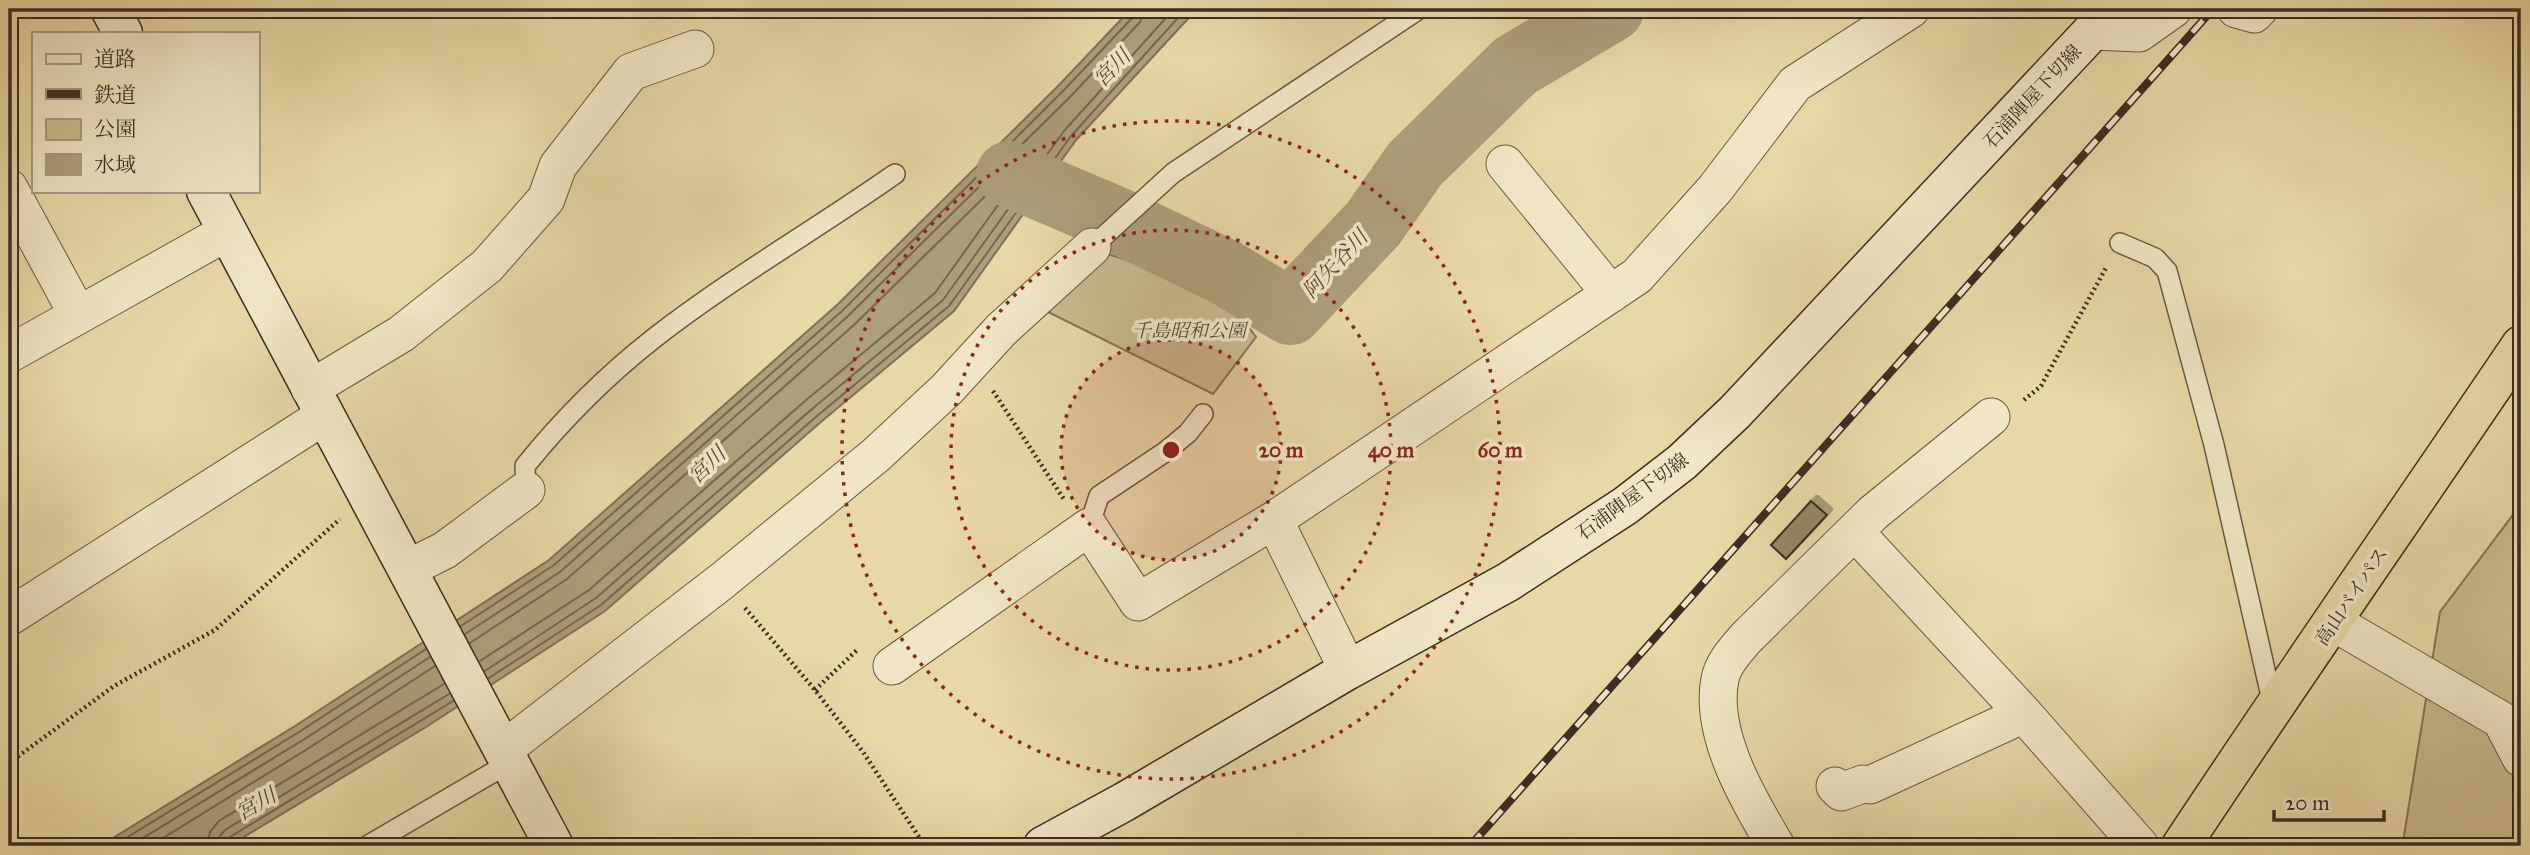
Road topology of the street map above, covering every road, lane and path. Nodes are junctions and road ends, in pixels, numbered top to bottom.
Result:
1 (110, 9) edge
2 (1419, 9) edge
3 (1911, 9) edge
4 (2174, 9) edge
5 (2236, 9) edge
6 (2259, 9) edge
7 (2103, 20) edge
8 (122, 32) edge
9 (695, 49) dead end
10 (1505, 164) dead end
11 (895, 174) dead end
12 (9, 188) edge
13 (207, 192) edge
14 (227, 232) junction
15 (2120, 243) joint
16 (1092, 247) joint
17 (1611, 294) junction
18 (78, 315) junction
19 (2521, 345) edge
20 (9, 354) edge
21 (974, 361) junction
22 (317, 402) junction
23 (1203, 414) dead end
24 (1991, 417) joint
25 (526, 490) joint
26 (346, 514) dead end
27 (1274, 520) junction
28 (1087, 529) junction
29 (1855, 532) junction
30 (412, 579) junction
31 (722, 581) junction
32 (9, 617) edge
33 (2333, 622) junction
34 (864, 643) dead end
35 (892, 666) dead end
36 (1348, 670) junction
37 (814, 690) junction
38 (2273, 706) junction
39 (2024, 714) junction
40 (503, 750) junction
41 (2521, 758) edge
42 (9, 763) edge
43 (1835, 786) dead end
44 (367, 846) edge
45 (554, 846) edge
46 (925, 846) edge
47 (1042, 846) edge
48 (1776, 846) edge
49 (2140, 846) edge
50 (2181, 846) edge

1 - 8 main road
2 - 16 lane
3 - 17 street
4 - 7 street
5 - 6 street
7 - 36 main road, 石浦陣屋下切線
9 - 22 street
10 - 17 street
11 - 25 lane
12 - 18 street
13 - 14 main road
14 - 18 street
14 - 22 main road
15 - 24 path
15 - 38 lane
16 - 21 street
17 - 27 street
18 - 20 street
19 - 33 highway, 高山バイパス
21 - 28 path
21 - 31 street
22 - 30 main road
22 - 32 street
23 - 28 lane
24 - 29 street
25 - 30 street
26 - 42 path
27 - 28 street
27 - 36 street
28 - 35 street
29 - 39 street
29 - 48 street
30 - 40 main road
31 - 37 path
31 - 40 street
33 - 38 highway, 高山バイパス
33 - 41 street
34 - 37 path
36 - 47 main road, 石浦陣屋下切線
37 - 46 path
38 - 50 highway, 高山バイパス
39 - 43 street
39 - 49 street
40 - 44 lane
40 - 45 main road

